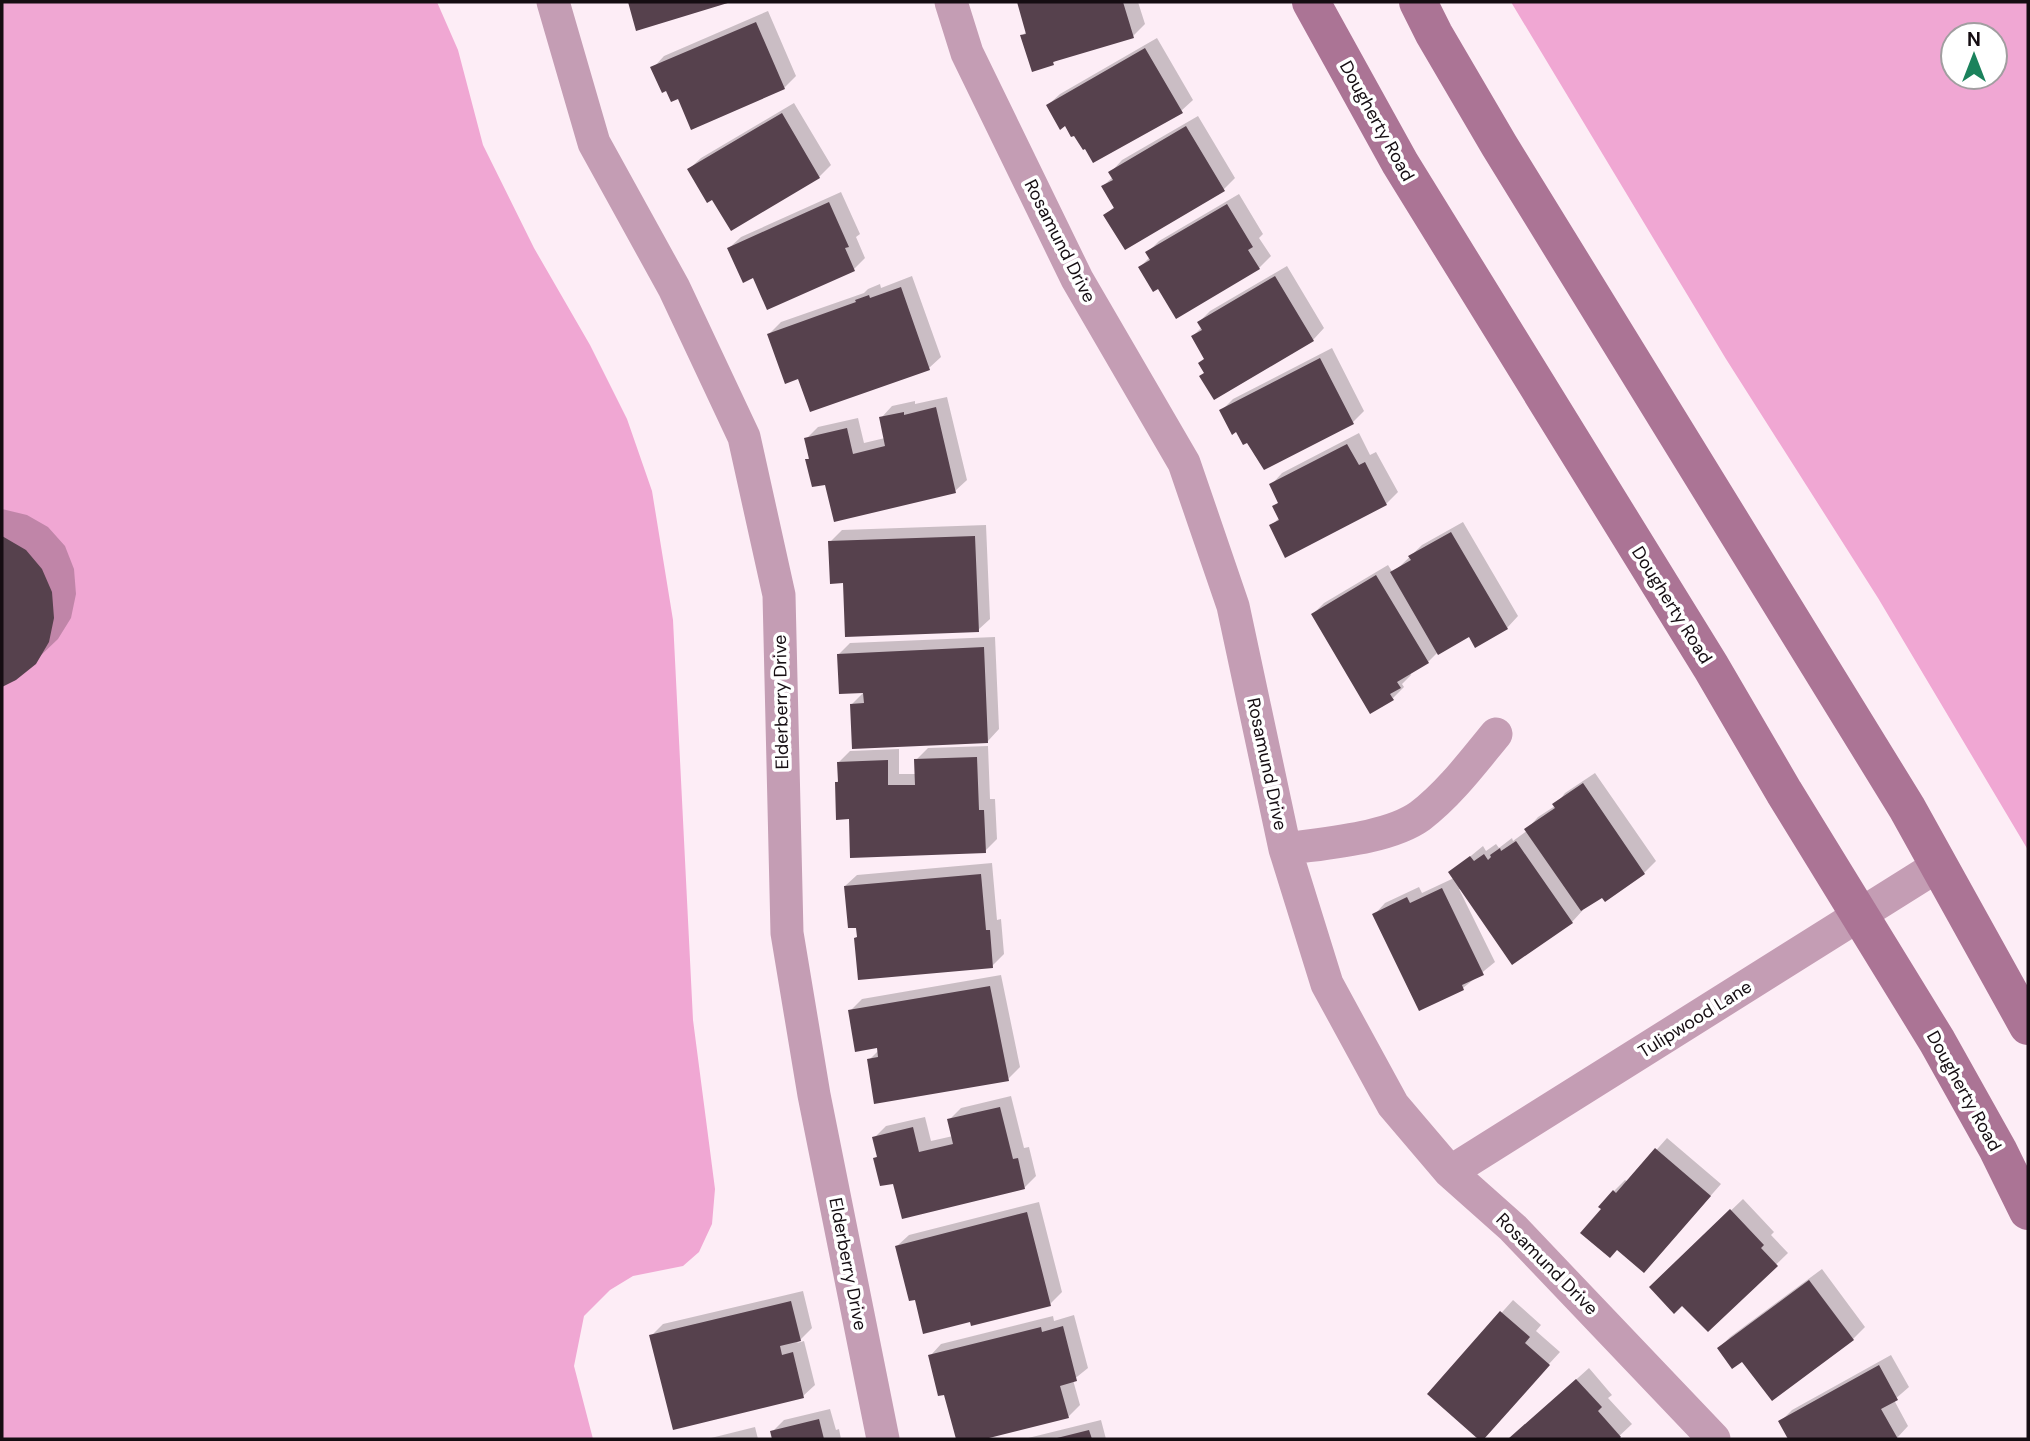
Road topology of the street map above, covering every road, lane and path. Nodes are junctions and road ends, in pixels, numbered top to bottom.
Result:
1 (553, 2) edge
2 (951, 2) edge
3 (1311, 2) edge
4 (1418, 2) edge
5 (1496, 734) dead end
6 (1285, 849) junction
7 (1939, 865) junction
8 (1860, 916) junction
9 (2028, 1026) edge
10 (1450, 1172) junction
11 (2028, 1211) edge
12 (883, 1439) edge
13 (1714, 1439) edge

1 - 12 street, Elderberry Drive
2 - 6 street, Rosamund Drive
3 - 8 main road, Dougherty Road
4 - 7 main road
5 - 6 street
6 - 10 street, Rosamund Drive
7 - 8 street, Tulipwood Lane
7 - 9 main road
8 - 10 street, Tulipwood Lane
8 - 11 main road, Dougherty Road
10 - 13 street, Rosamund Drive

